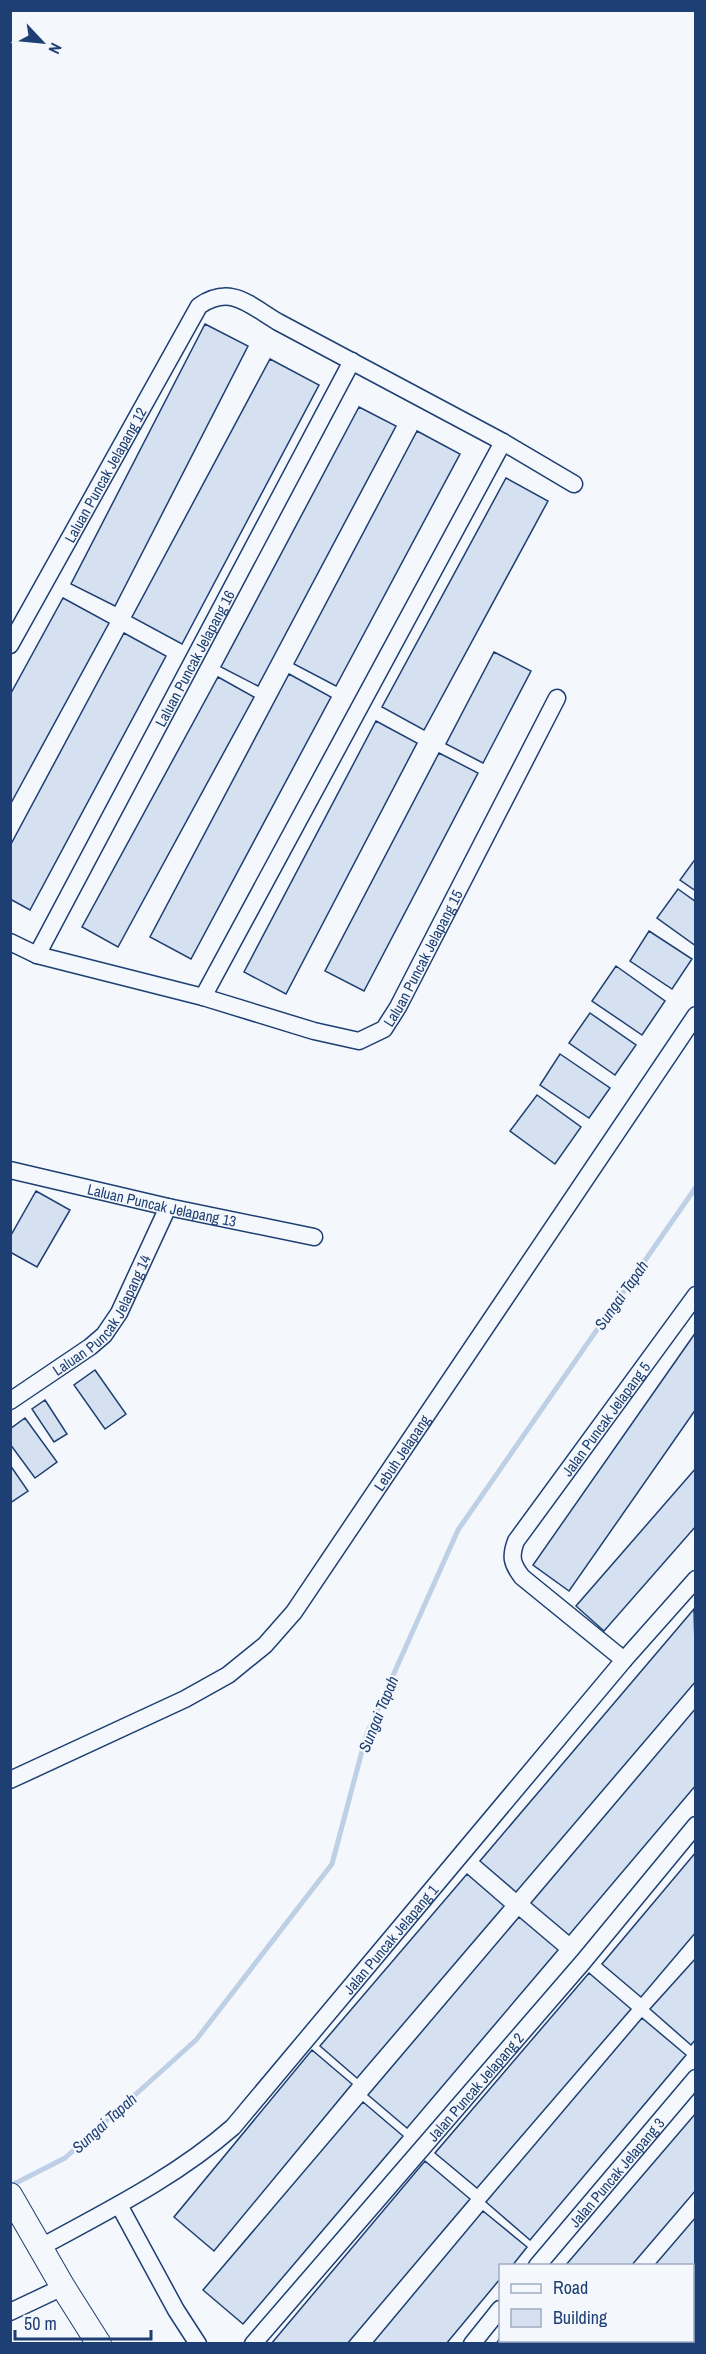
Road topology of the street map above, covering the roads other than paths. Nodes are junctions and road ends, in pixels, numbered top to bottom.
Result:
1 (352, 362) junction
2 (503, 442) junction
3 (574, 484) dead end
4 (10, 645) edge
5 (557, 698) dead end
6 (10, 942) edge
7 (37, 955) junction
8 (203, 997) junction
9 (696, 1015) edge
10 (10, 1170) edge
11 (168, 1207) junction
12 (314, 1237) dead end
13 (696, 1295) edge
14 (10, 1401) edge
15 (696, 1579) edge
16 (624, 1660) junction
17 (10, 1780) edge
18 (696, 1825) edge
19 (696, 2078) edge
20 (16, 2205) edge
21 (119, 2205) junction
22 (42, 2247) junction
23 (538, 2264) edge
24 (63, 2287) junction
25 (499, 2311) edge
26 (10, 2312) edge
27 (99, 2343) edge
28 (198, 2343) edge
29 (253, 2343) edge
30 (472, 2343) edge

1 - 2 street
1 - 4 street, Laluan Puncak Jelapang 12
1 - 7 street, Laluan Puncak Jelapang 16
2 - 3 street
2 - 8 street
5 - 8 street, Laluan Puncak Jelapang 15
6 - 7 street, Laluan Puncak Jelapang 15
7 - 8 street, Laluan Puncak Jelapang 15
9 - 17 street, Lebuh Jelapang
10 - 11 street, Laluan Puncak Jelapang 13
11 - 12 street, Laluan Puncak Jelapang 13
11 - 14 street, Laluan Puncak Jelapang 14
13 - 16 street, Jalan Puncak Jelapang 5
15 - 16 street, Jalan Puncak Jelapang 1
16 - 21 street, Jalan Puncak Jelapang 1
18 - 29 street, Jalan Puncak Jelapang 2
19 - 23 street, Jalan Puncak Jelapang 3
20 - 22 street
21 - 22 street, Jalan Puncak Jelapang 1
21 - 28 street
22 - 24 street
24 - 26 street
24 - 27 street
25 - 30 street

